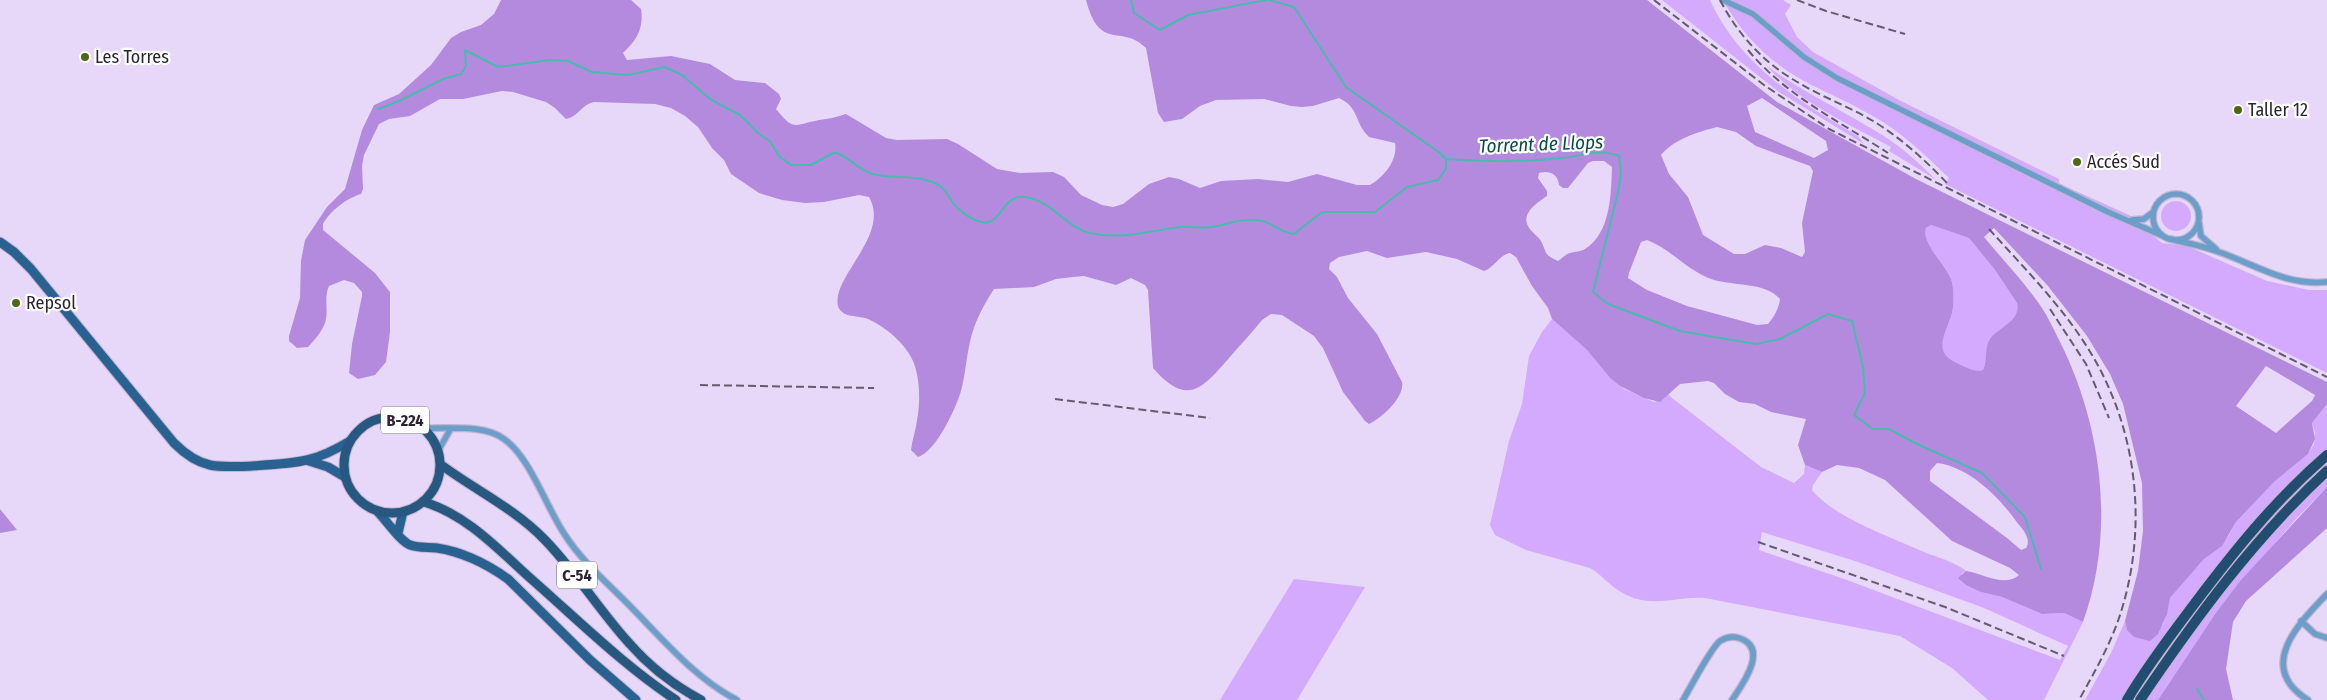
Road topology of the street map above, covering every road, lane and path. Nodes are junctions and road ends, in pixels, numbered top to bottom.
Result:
1 (1723, 0) edge
2 (2153, 212) junction
3 (2199, 216) junction
4 (2127, 220) junction
5 (2164, 236) junction
6 (2170, 239) junction
7 (0, 242) edge
8 (2220, 252) junction
9 (2327, 282) edge
10 (423, 428) junction
11 (450, 430) junction
12 (350, 441) junction
13 (438, 451) junction
14 (2327, 455) edge
15 (306, 460) junction
16 (440, 464) junction
17 (2327, 472) edge
18 (345, 477) junction
19 (424, 502) junction
20 (378, 512) junction
21 (404, 512) junction
22 (398, 533) junction
23 (2327, 594) edge
24 (2301, 622) junction
25 (2327, 638) edge
26 (636, 700) edge
27 (676, 700) edge
28 (700, 700) edge
29 (737, 700) edge
30 (1683, 700) edge
31 (1732, 700) edge
32 (2127, 700) edge
33 (2140, 700) edge
34 (2308, 700) edge

1 - 4 street
2 - 3 street
2 - 4 street
2 - 5 street
3 - 6 street
3 - 8 street
4 - 5 street
5 - 6 street
6 - 8 street
7 - 15 main road, B-224
8 - 9 street
10 - 11 street
10 - 12 highway, B-224
10 - 13 highway, B-224
11 - 13 street
11 - 29 street
12 - 15 main road, B-224
12 - 18 highway
13 - 16 highway, B-224
14 - 32 highway
15 - 18 main road, B-224
16 - 19 highway, B-224
16 - 28 highway, C-54 / C-54
17 - 33 highway
18 - 20 highway
19 - 21 highway
19 - 27 highway, C-54 / C-54
20 - 21 highway
20 - 22 main road
21 - 22 main road
22 - 26 main road
23 - 24 street
24 - 25 street
24 - 34 street
30 - 31 street

